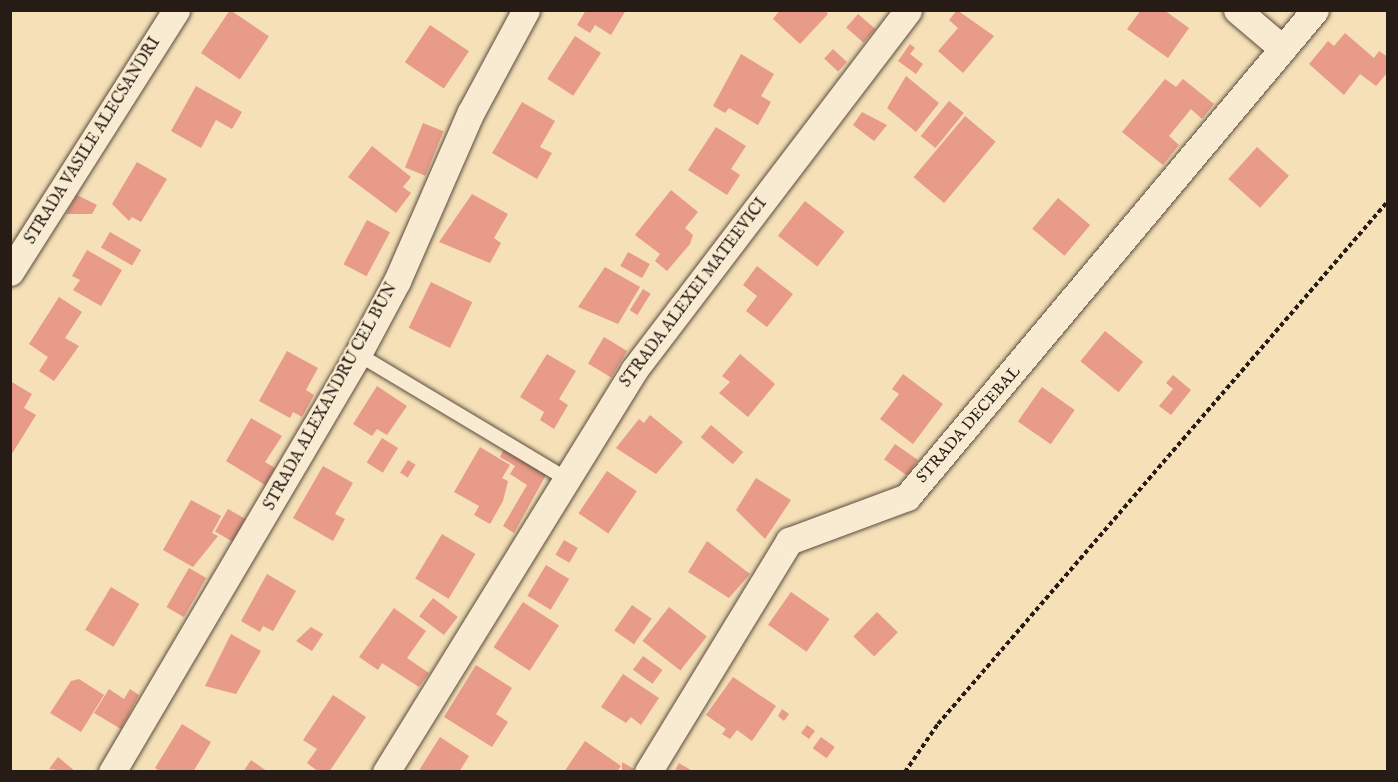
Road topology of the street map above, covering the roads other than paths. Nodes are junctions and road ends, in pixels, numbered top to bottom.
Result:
1 (176, 10) edge
2 (526, 10) edge
3 (908, 10) edge
4 (1237, 10) edge
5 (1315, 10) edge
6 (1283, 49) junction
7 (14, 257) edge
8 (358, 354) junction
9 (567, 479) junction
10 (112, 771) edge
11 (386, 771) edge
12 (648, 771) edge

1 - 7 street, STRADA VASILE ALECSANDRI
2 - 8 street, STRADA ALEXANDRU CEL BUN
3 - 9 street, STRADA ALEXEI MATEEVICI
4 - 6 street
5 - 6 street, STRADA DECEBAL
6 - 12 street, STRADA DECEBAL
8 - 9 lane
8 - 10 street, STRADA ALEXANDRU CEL BUN
9 - 11 street, STRADA ALEXEI MATEEVICI

